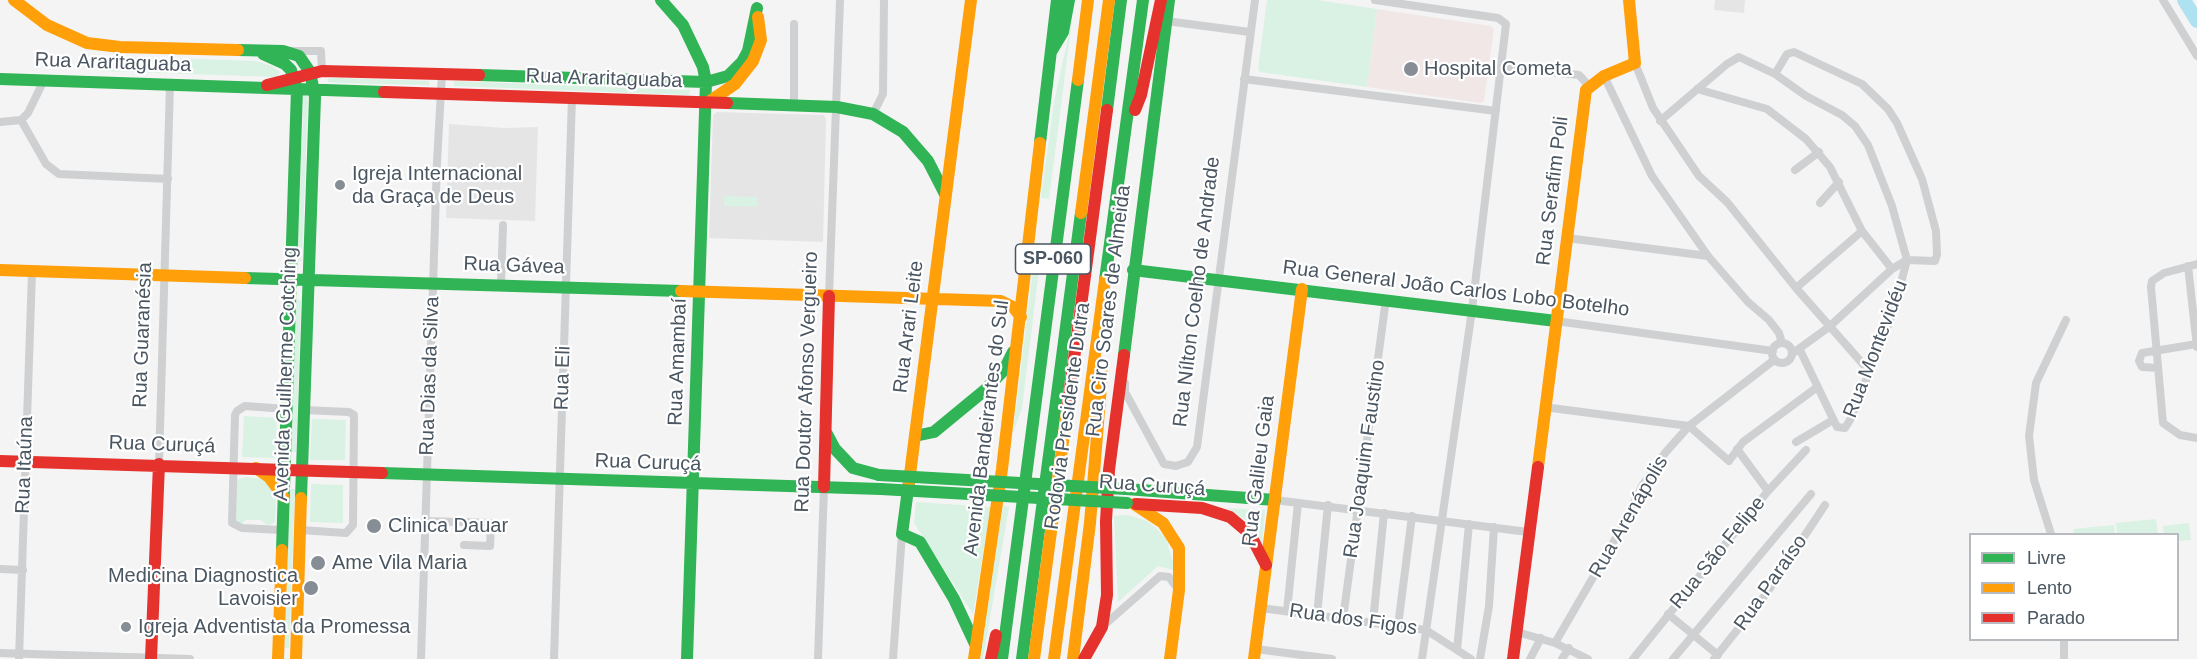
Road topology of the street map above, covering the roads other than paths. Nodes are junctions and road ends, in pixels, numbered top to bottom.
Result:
1 (14, 0) edge
2 (661, 0) edge
3 (840, 0) edge
4 (884, 0) edge
5 (971, 0) edge
6 (1057, 0) edge
7 (1069, 0) edge
8 (1088, 0) edge
9 (1110, 0) edge
10 (1121, 0) edge
11 (1143, 0) edge
12 (1161, 0) edge
13 (1169, 0) edge
14 (1255, 0) edge
15 (1375, 0) edge
16 (1629, 0) edge
17 (2163, 0) edge
18 (756, 4) edge
19 (1166, 21) junction
20 (794, 24) dead end
21 (1251, 32) junction
22 (251, 51) junction
23 (283, 51) junction
24 (1052, 52) junction
25 (2197, 56) edge
26 (1635, 63) junction
27 (1501, 67) junction
28 (316, 72) junction
29 (442, 74) junction
30 (1775, 74) junction
31 (1604, 76) junction
32 (0, 79) edge
33 (1244, 79) junction
34 (44, 80) junction
35 (700, 82) junction
36 (295, 83) junction
37 (171, 84) junction
38 (1588, 85) junction
39 (314, 89) junction
40 (1696, 89) junction
41 (442, 93) junction
42 (572, 98) junction
43 (706, 102) junction
44 (794, 106) junction
45 (837, 107) junction
46 (1496, 111) junction
47 (873, 114) junction
48 (21, 120) junction
49 (1660, 121) junction
50 (0, 122) edge
51 (1126, 132) junction
52 (1819, 152) junction
53 (928, 161) junction
54 (949, 169) junction
55 (1795, 170) dead end
56 (168, 179) junction
57 (1839, 182) junction
58 (945, 194) junction
59 (1820, 203) dead end
60 (503, 225) dead end
61 (1862, 231) junction
62 (1567, 238) junction
63 (1707, 256) junction
64 (1907, 260) junction
65 (2193, 265) edge
66 (1892, 269) junction
67 (0, 270) edge
68 (1133, 270) junction
69 (32, 271) junction
70 (165, 276) junction
71 (290, 279) junction
72 (308, 279) junction
73 (1221, 279) junction
74 (433, 283) junction
75 (501, 285) junction
76 (566, 288) junction
77 (1796, 288) junction
78 (1302, 289) junction
79 (699, 292) junction
80 (829, 296) junction
81 (932, 299) junction
82 (1386, 299) junction
83 (1472, 310) junction
84 (1021, 316) junction
85 (2066, 320) dead end
86 (1556, 321) junction
87 (1828, 327) junction
88 (1098, 332) junction
89 (1018, 340) junction
90 (1782, 343) junction
91 (2197, 345) edge
92 (2153, 349) junction
93 (1796, 351) junction
94 (1774, 355) junction
95 (2158, 368) junction
96 (1870, 372) junction
97 (1121, 375) junction
98 (1816, 388) junction
99 (1544, 407) junction
100 (286, 409) junction
101 (304, 410) junction
102 (1835, 423) junction
103 (1689, 426) junction
104 (825, 429) junction
105 (915, 436) junction
106 (2197, 438) edge
107 (1796, 442) dead end
108 (1737, 449) junction
109 (1806, 450) dead end
110 (0, 461) edge
111 (25, 462) junction
112 (159, 464) junction
113 (233, 467) junction
114 (255, 468) junction
115 (284, 468) junction
116 (302, 469) junction
117 (353, 471) junction
118 (428, 473) junction
119 (560, 479) junction
120 (693, 484) junction
121 (824, 487) junction
122 (1768, 491) junction
123 (1811, 494) dead end
124 (283, 496) junction
125 (1275, 500) junction
126 (1130, 503) junction
127 (1298, 503) junction
128 (1825, 505) dead end
129 (1328, 506) junction
130 (1358, 509) junction
131 (1384, 513) junction
132 (1412, 516) junction
133 (1019, 517) junction
134 (1442, 520) junction
135 (425, 521) junction
136 (1469, 524) junction
137 (1494, 527) junction
138 (282, 530) junction
139 (300, 530) junction
140 (1528, 532) junction
141 (2051, 533) edge
142 (902, 534) junction
143 (464, 545) dead end
144 (1266, 566) junction
145 (0, 569) edge
146 (22, 570) junction
147 (1179, 590) junction
148 (1261, 608) junction
149 (1287, 611) junction
150 (1668, 614) junction
151 (1317, 615) junction
152 (1343, 619) junction
153 (1372, 622) junction
154 (1398, 626) junction
155 (1102, 627) junction
156 (1426, 630) junction
157 (1516, 632) junction
158 (1694, 633) junction
159 (1541, 638) junction
160 (2064, 641) edge
161 (1555, 643) junction
162 (1569, 648) junction
163 (1457, 650) junction
164 (975, 652) edge
165 (0, 653) edge
166 (1255, 654) edge
167 (19, 656) edge
168 (1716, 657) edge
169 (151, 658) edge
170 (1317, 658) edge
171 (1468, 658) edge
172 (190, 659) edge
173 (278, 659) edge
174 (296, 659) edge
175 (421, 659) edge
176 (554, 659) edge
177 (687, 659) edge
178 (818, 659) edge
179 (893, 659) edge
180 (991, 659) edge
181 (1002, 659) edge
182 (1022, 659) edge
183 (1034, 659) edge
184 (1054, 659) edge
185 (1073, 659) edge
186 (1084, 659) edge
187 (1170, 659) edge
188 (1332, 659) edge
189 (1422, 659) edge
190 (1480, 659) edge
191 (1513, 659) edge
192 (1530, 659) edge
193 (1562, 659) edge
194 (1588, 659) edge
195 (1633, 659) edge
196 (1673, 659) edge
197 (2064, 659) edge

1 - 22 main road
2 - 35 main road, Rua Amambaí
3 - 45 street, Rua Doutor Afonso Vergueiro
4 - 47 street
5 - 54 main road, Rua Arari Leite
6 - 24 main road, Avenida Bandeirantes do Sul
7 - 24 main road
8 - 133 main road, Rodovia Presidente Dutra / SP-060
9 - 182 main road, Rodovia Presidente Dutra / SP-060
10 - 183 main road, Rodovia Presidente Dutra / SP-060
11 - 51 main road, Rodovia Presidente Dutra / SP-060
12 - 51 main road
13 - 19 main road, Rua Ciro Soares de Almeida
14 - 21 street, Rua Nílton Coelho de Andrade
15 - 27 street
16 - 26 main road
17 - 25 street
18 - 35 main road
18 - 43 main road
19 - 21 street
19 - 68 main road, Rua Ciro Soares de Almeida
20 - 44 street
21 - 33 street, Rua Nílton Coelho de Andrade
22 - 23 main road
22 - 36 main road
23 - 28 main road
23 - 28 street
24 - 84 main road, Avenida Bandeirantes do Sul
26 - 31 main road
26 - 49 street
27 - 38 street
27 - 46 street
28 - 29 main road, Rua Araritaguaba
28 - 36 main road, Rua Araritaguaba
28 - 39 main road, Avenida Guilherme Cotching
29 - 35 main road, Rua Araritaguaba
29 - 41 street, Rua Dias da Silva
30 - 40 street
30 - 64 street
30 - 64 street
31 - 38 main road
31 - 63 street
32 - 34 main road, Rua Araritaguaba
33 - 46 street
33 - 73 street, Rua Nílton Coelho de Andrade
34 - 37 main road, Rua Araritaguaba
34 - 48 street
35 - 43 main road, Rua Amambaí
36 - 37 main road, Rua Araritaguaba
36 - 39 main road, Rua Araritaguaba
36 - 71 main road, Avenida Guilherme Cotching
37 - 56 street, Rua Guaranésia
38 - 62 main road, Rua Serafim Poli
39 - 41 main road, Rua Araritaguaba
39 - 72 main road, Avenida Guilherme Cotching
40 - 49 street
40 - 52 street
41 - 42 main road, Rua Araritaguaba
41 - 74 street, Rua Dias da Silva
42 - 43 main road, Rua Araritaguaba
42 - 76 street, Rua Eli
43 - 44 main road, Rua Araritaguaba
43 - 79 main road, Rua Amambaí
44 - 45 main road, Rua Araritaguaba
45 - 47 main road, Rua Araritaguaba
45 - 80 street, Rua Doutor Afonso Vergueiro
46 - 83 street
47 - 53 main road, Rua Araritaguaba
48 - 50 street
48 - 56 street
49 - 77 street
51 - 88 main road, Rodovia Presidente Dutra / SP-060
52 - 55 street
52 - 57 street
53 - 54 main road, Rua Araritaguaba
53 - 58 main road, Rua Araritaguaba
54 - 58 main road, Rua Arari Leite
56 - 70 street, Rua Guaranésia
57 - 59 street
57 - 61 street
58 - 81 main road, Rua Arari Leite
60 - 75 street
61 - 66 street
61 - 77 street
62 - 63 street
62 - 86 main road, Rua Serafim Poli
63 - 90 street
64 - 66 street
64 - 96 street, Rua Montevidéu
65 - 91 street
65 - 92 street
66 - 87 street
67 - 69 main road, Rua Gávea
68 - 73 main road, Rua General João Carlos Lobo Botelho
68 - 97 main road, Rua Ciro Soares de Almeida
69 - 70 main road, Rua Gávea
69 - 111 street, Rua Itaúna
70 - 71 main road, Rua Gávea
70 - 112 street, Rua Guaranésia
71 - 72 main road, Rua Gávea
71 - 100 main road, Avenida Guilherme Cotching
72 - 74 main road, Rua Gávea
72 - 101 main road, Avenida Guilherme Cotching
73 - 78 main road, Rua General João Carlos Lobo Botelho
73 - 97 street, Rua Nílton Coelho de Andrade
74 - 75 main road, Rua Gávea
74 - 118 street, Rua Dias da Silva
75 - 76 main road, Rua Gávea
76 - 79 main road, Rua Gávea
76 - 119 street, Rua Eli
77 - 87 street
78 - 82 main road, Rua General João Carlos Lobo Botelho
78 - 125 main road, Rua Galileu Gaia
79 - 80 main road, Rua Gávea
79 - 120 main road, Rua Amambaí
80 - 81 main road, Rua Gávea
80 - 104 main road, Rua Doutor Afonso Vergueiro
81 - 84 main road, Rua Gávea
81 - 105 main road, Rua Arari Leite
82 - 83 main road, Rua General João Carlos Lobo Botelho
82 - 130 street, Rua Joaquim Faustino
83 - 86 main road, Rua General João Carlos Lobo Botelho
83 - 134 street
84 - 89 main road, Avenida Bandeirantes do Sul
85 - 141 street
86 - 94 street, Rua General João Carlos Lobo Botelho
86 - 99 main road, Rua Serafim Poli
87 - 93 street
87 - 96 street
88 - 184 main road, Rodovia Presidente Dutra / SP-060
88 - 185 main road
89 - 105 main road
89 - 164 main road, Avenida Bandeirantes do Sul
90 - 93 street
90 - 94 street
91 - 92 street
92 - 95 street
92 - 95 street
93 - 94 street
93 - 98 street
94 - 103 street, Rua Arenápolis
95 - 106 street
96 - 102 street, Rua Montevidéu
97 - 155 main road, Rua Ciro Soares de Almeida
98 - 102 street
98 - 108 street
99 - 103 street
99 - 140 main road, Rua Serafim Poli
100 - 113 street
100 - 115 main road, Avenida Guilherme Cotching
101 - 116 main road, Avenida Guilherme Cotching
101 - 117 street
102 - 107 street
103 - 108 street
103 - 161 street, Rua Arenápolis
104 - 121 main road, Rua Doutor Afonso Vergueiro
104 - 125 main road, Rua Curuçá, bridge
105 - 142 main road, Rua Arari Leite
108 - 122 street
109 - 122 street, Rua São Felipe
110 - 111 main road, Rua Curuçá
111 - 112 main road, Rua Curuçá
111 - 146 street, Rua Itaúna
112 - 113 main road, Rua Curuçá
112 - 169 main road, Rua Guaranésia
113 - 114 main road, Rua Curuçá
113 - 138 street
114 - 115 main road, Rua Curuçá
114 - 124 main road
115 - 116 main road, Rua Curuçá
115 - 124 main road, Avenida Guilherme Cotching
116 - 117 main road, Rua Curuçá
116 - 139 main road, Avenida Guilherme Cotching
117 - 118 main road, Rua Curuçá
117 - 139 street
118 - 119 main road, Rua Curuçá
118 - 135 street, Rua Dias da Silva
119 - 120 main road, Rua Curuçá
119 - 176 street, Rua Eli
120 - 121 main road, Rua Curuçá
120 - 177 main road, Rua Amambaí
121 - 126 main road, Rua Curuçá, bridge
121 - 178 street, Rua Doutor Afonso Vergueiro
122 - 150 street, Rua São Felipe
123 - 158 street
124 - 138 main road, Avenida Guilherme Cotching
125 - 127 street
125 - 144 main road, Rua Galileu Gaia
126 - 144 main road, Rua Curuçá
126 - 147 main road
127 - 129 street
127 - 149 street
128 - 168 street, Rua Paraíso
129 - 130 street
129 - 151 street
130 - 131 street
130 - 152 street, Rua Joaquim Faustino
131 - 132 street
131 - 153 street
132 - 134 street
132 - 154 street
133 - 180 main road
133 - 181 main road, Rodovia Presidente Dutra / SP-060
134 - 136 street
134 - 156 street
135 - 143 street
135 - 175 street, Rua Dias da Silva
136 - 137 street
136 - 163 street
137 - 140 street
137 - 190 street
138 - 173 main road, Avenida Guilherme Cotching
139 - 174 main road, Avenida Guilherme Cotching
140 - 157 main road, Rua Serafim Poli
142 - 164 main road
142 - 179 street, Rua Arari Leite
144 - 148 main road, Rua Galileu Gaia
145 - 146 street
146 - 167 street, Rua Itaúna
147 - 155 street
147 - 187 main road
148 - 149 street, Rua dos Figos
148 - 166 main road, Rua Galileu Gaia
149 - 151 street, Rua dos Figos
150 - 158 street
150 - 195 street, Rua São Felipe
151 - 152 street, Rua dos Figos
152 - 153 street, Rua dos Figos
153 - 154 street, Rua dos Figos
154 - 156 street, Rua dos Figos
155 - 186 main road
156 - 163 street, Rua dos Figos
156 - 189 street
157 - 159 street
157 - 191 main road, Rua Serafim Poli
158 - 168 street
158 - 196 street
159 - 161 street
159 - 192 street
160 - 197 street
161 - 162 street
162 - 193 street
162 - 194 street
163 - 171 street, Rua dos Figos
165 - 167 street
166 - 170 street
167 - 169 street
169 - 172 street
170 - 188 street

